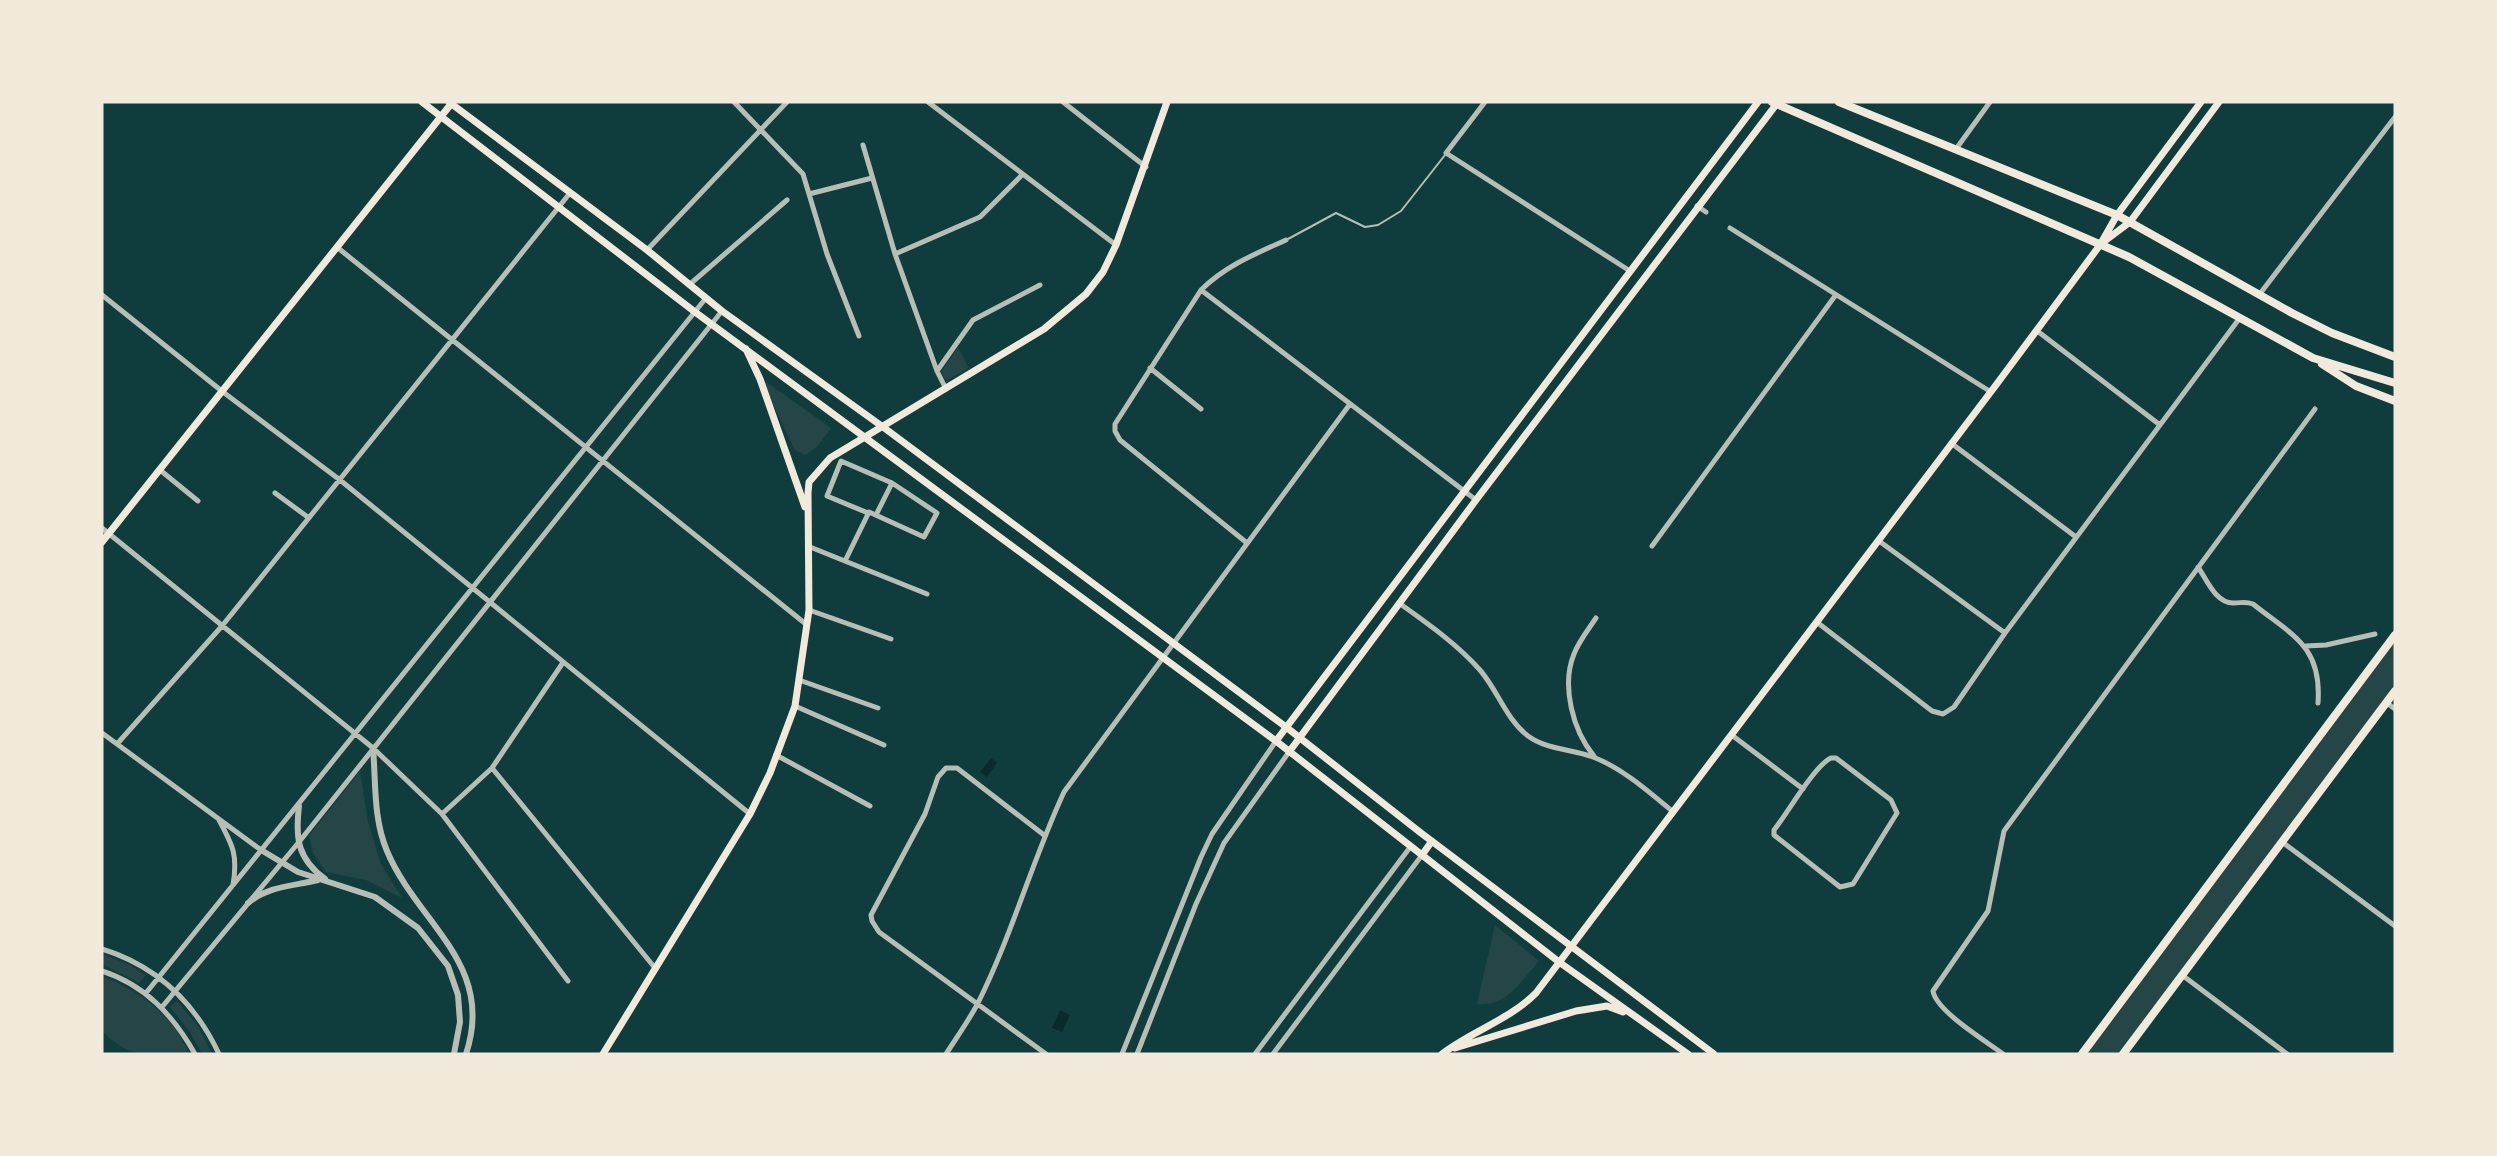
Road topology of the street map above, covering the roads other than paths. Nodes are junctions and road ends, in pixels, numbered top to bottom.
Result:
1 (421, 102) edge
2 (734, 102) edge
3 (787, 102) edge
4 (928, 102) edge
5 (1063, 102) edge
6 (1167, 102) edge
7 (1485, 102) edge
8 (1758, 102) edge
9 (1839, 102) edge
10 (1989, 102) edge
11 (2201, 102) edge
12 (2219, 102) edge
13 (451, 103) edge
14 (1776, 103) edge
15 (441, 116) junction
16 (2395, 117) edge
17 (761, 130) junction
18 (863, 145) dead end
19 (1956, 149) junction
20 (1446, 153) junction
21 (1146, 167) junction
22 (1022, 175) junction
23 (872, 178) junction
24 (570, 193) junction
25 (809, 194) junction
26 (787, 200) dead end
27 (559, 206) junction
28 (1697, 206) junction
29 (1706, 212) dead end
30 (2117, 215) junction
31 (2130, 222) junction
32 (1730, 228) dead end
33 (1286, 240) joint
34 (1116, 245) junction
35 (2100, 245) junction
36 (338, 248) junction
37 (647, 250) junction
38 (895, 254) junction
39 (1630, 271) junction
40 (689, 285) junction
41 (1040, 285) dead end
42 (1202, 290) junction
43 (102, 295) edge
44 (2259, 295) junction
45 (1835, 296) junction
46 (706, 298) junction
47 (722, 311) junction
48 (695, 312) junction
49 (2239, 319) junction
50 (711, 324) junction
51 (2036, 330) junction
52 (858, 336) dead end
53 (452, 341) junction
54 (745, 347) junction
55 (2395, 357) edge
56 (2313, 358) junction
57 (1150, 368) junction
58 (937, 371) junction
59 (2395, 383) edge
60 (946, 389) junction
61 (223, 392) junction
62 (1991, 392) junction
63 (2395, 401) edge
64 (1350, 404) junction
65 (2315, 409) dead end
66 (1201, 410) dead end
67 (1516, 423) junction
68 (2160, 425) junction
69 (884, 427) junction
70 (1527, 431) junction
71 (866, 437) junction
72 (1951, 443) junction
73 (588, 448) junction
74 (603, 460) junction
75 (160, 470) junction
76 (340, 480) junction
77 (892, 483) junction
78 (1464, 491) junction
79 (275, 493) dead end
80 (1476, 500) junction
81 (198, 501) dead end
82 (806, 508) junction
83 (868, 513) junction
84 (876, 515) junction
85 (309, 518) junction
86 (102, 528) edge
87 (109, 534) junction
88 (2076, 537) junction
89 (1879, 540) junction
90 (102, 542) edge
91 (1247, 543) junction
92 (1652, 546) dead end
93 (810, 547) junction
94 (845, 561) junction
95 (2198, 567) junction
96 (474, 590) junction
97 (927, 594) dead end
98 (489, 603) junction
99 (1399, 603) junction
100 (809, 610) junction
101 (1596, 618) dead end
102 (1818, 623) junction
103 (807, 625) junction
104 (222, 626) junction
105 (2005, 633) junction
106 (2374, 634) dead end
107 (2395, 635) edge
108 (891, 639) dead end
109 (1172, 643) junction
110 (2306, 646) junction
111 (1161, 657) junction
112 (562, 664) junction
113 (799, 680) junction
114 (2395, 691) edge
115 (2318, 703) dead end
116 (2386, 703) junction
117 (795, 706) junction
118 (878, 708) dead end
119 (2395, 709) edge
120 (1286, 727) junction
121 (102, 733) edge
122 (356, 734) junction
123 (1733, 736) junction
124 (1298, 737) junction
125 (1276, 741) junction
126 (117, 744) junction
127 (884, 745) dead end
128 (373, 748) junction
129 (1289, 752) junction
130 (776, 755) junction
131 (1595, 758) junction
132 (492, 768) junction
133 (1803, 789) junction
134 (299, 806) junction
135 (870, 806) dead end
136 (1672, 811) junction
137 (442, 814) junction
138 (750, 814) junction
139 (218, 819) junction
140 (1421, 833) junction
141 (1044, 836) junction
142 (1432, 841) junction
143 (299, 842) junction
144 (2282, 842) junction
145 (1412, 846) junction
146 (261, 850) junction
147 (1422, 855) junction
148 (280, 862) junction
149 (319, 879) junction
150 (329, 882) junction
151 (233, 885) junction
152 (1184, 899) junction
153 (248, 903) junction
154 (1197, 904) junction
155 (2395, 926) edge
156 (1570, 946) junction
157 (102, 949) edge
158 (1559, 962) junction
159 (655, 968) junction
160 (1319, 968) junction
161 (102, 971) edge
162 (2182, 975) junction
163 (1331, 976) junction
164 (159, 977) junction
165 (568, 981) dead end
166 (175, 990) junction
167 (146, 993) junction
168 (977, 1004) junction
169 (162, 1007) junction
170 (1138, 1012) junction
171 (1633, 1016) junction
172 (1152, 1017) junction
173 (1443, 1053) edge
174 (195, 1054) edge
175 (219, 1054) edge
176 (454, 1054) edge
177 (466, 1054) edge
178 (603, 1054) edge
179 (946, 1054) edge
180 (1046, 1054) edge
181 (1122, 1054) edge
182 (1137, 1054) edge
183 (1256, 1054) edge
184 (1273, 1054) edge
185 (1688, 1054) edge
186 (1714, 1054) edge
187 (2003, 1054) edge
188 (2082, 1054) edge
189 (2123, 1054) edge
190 (2288, 1054) edge

1 - 15 main road
1 - 54 lane
2 - 17 street
3 - 17 street
4 - 22 street
5 - 21 street
6 - 21 main road
7 - 20 street
8 - 39 main road
9 - 19 main road
10 - 19 street
11 - 30 main road
12 - 31 main road
13 - 15 main road
13 - 24 main road
14 - 28 main road
14 - 35 main road
15 - 27 main road
15 - 36 main road
16 - 44 street
17 - 25 street
17 - 37 street
18 - 23 street
19 - 30 main road
20 - 33 lane
20 - 39 street
21 - 34 main road
22 - 34 street
22 - 38 street
23 - 25 street
23 - 38 street
24 - 27 street
24 - 37 main road
25 - 52 street
26 - 40 street
27 - 48 main road
27 - 53 street
28 - 29 street
28 - 70 main road
30 - 31 main road
30 - 35 main road
31 - 35 main road
31 - 44 main road
32 - 45 street
33 - 42 street
34 - 60 main road
35 - 49 main road
35 - 51 main road
36 - 53 street
36 - 61 main road
37 - 40 main road
38 - 58 street
39 - 67 main road
40 - 46 main road
41 - 58 street
42 - 57 street
42 - 64 street
43 - 61 street
44 - 55 main road
45 - 62 street
45 - 92 street
46 - 47 main road
46 - 48 street
47 - 50 street
47 - 69 main road
48 - 50 main road
48 - 73 street
49 - 56 main road
49 - 68 street
50 - 54 main road
50 - 74 street
51 - 62 main road
51 - 68 street
53 - 73 street
53 - 76 street
54 - 71 main road
54 - 82 main road
56 - 59 main road
56 - 63 main road
57 - 66 street
57 - 91 street
58 - 60 street
60 - 69 main road
61 - 75 main road
61 - 76 street
62 - 72 main road
64 - 78 street
64 - 91 street
65 - 95 street
67 - 70 main road
67 - 78 main road
68 - 88 street
69 - 71 main road
69 - 109 main road
70 - 80 main road
71 - 82 main road
71 - 111 main road
72 - 88 street
72 - 89 main road
73 - 74 street
73 - 96 street
74 - 98 street
74 - 103 street
75 - 81 street
75 - 87 main road
76 - 85 street
76 - 96 street
77 - 83 street
77 - 84 street
77 - 84 street
78 - 80 street
78 - 120 main road
79 - 85 street
80 - 99 main road
82 - 93 main road
83 - 84 street
83 - 94 street
85 - 104 street
86 - 87 street
87 - 90 main road
87 - 104 street
88 - 105 street
89 - 102 main road
89 - 105 street
91 - 109 street
93 - 94 street
93 - 100 main road
94 - 97 street
95 - 110 street
95 - 187 street
96 - 98 street
96 - 122 street
98 - 112 street
98 - 128 street
99 - 124 main road
99 - 131 street
100 - 103 main road
100 - 108 street
101 - 131 street
102 - 105 street
102 - 123 main road
103 - 113 main road
104 - 122 street
104 - 126 street
106 - 110 street
107 - 188 main road
109 - 111 street
109 - 120 main road
110 - 115 street
111 - 125 main road
111 - 141 street
112 - 132 street
112 - 138 street
113 - 117 main road
113 - 118 street
114 - 116 main road
116 - 119 street
116 - 144 main road
117 - 127 street
117 - 130 main road
120 - 124 main road
120 - 125 main road
121 - 126 street
122 - 128 street
122 - 134 street
123 - 133 street
123 - 136 main road
124 - 129 main road
124 - 140 main road
125 - 129 main road
125 - 152 street
126 - 139 street
128 - 137 street
128 - 143 street
128 - 177 street
129 - 145 main road
129 - 154 street
130 - 135 street
130 - 138 main road
131 - 136 street
132 - 137 street
132 - 159 street
133 - 133 street
134 - 143 street
134 - 146 street
136 - 156 main road
137 - 165 street
138 - 159 main road
139 - 146 street
139 - 151 street
140 - 142 main road
140 - 145 main road
141 - 168 street
141 - 168 street
142 - 147 main road
142 - 156 main road
143 - 148 street
143 - 150 street
144 - 155 street
144 - 162 main road
145 - 147 main road
145 - 160 street
146 - 148 street
146 - 151 street
147 - 158 main road
147 - 163 street
148 - 149 street
148 - 153 street
149 - 150 street
149 - 153 street
150 - 176 street
151 - 164 street
152 - 154 street
152 - 170 street
153 - 166 street
154 - 172 street
156 - 158 main road
156 - 186 main road
157 - 164 street
158 - 171 main road
158 - 173 main road
159 - 178 main road
160 - 163 street
160 - 183 street
161 - 167 street
162 - 189 main road
162 - 190 street
163 - 184 street
164 - 166 street
164 - 167 street
166 - 169 street
166 - 175 street
167 - 169 street
168 - 179 street
168 - 180 street
169 - 174 street
170 - 172 street
170 - 181 street
171 - 173 main road
171 - 185 main road
172 - 182 street

